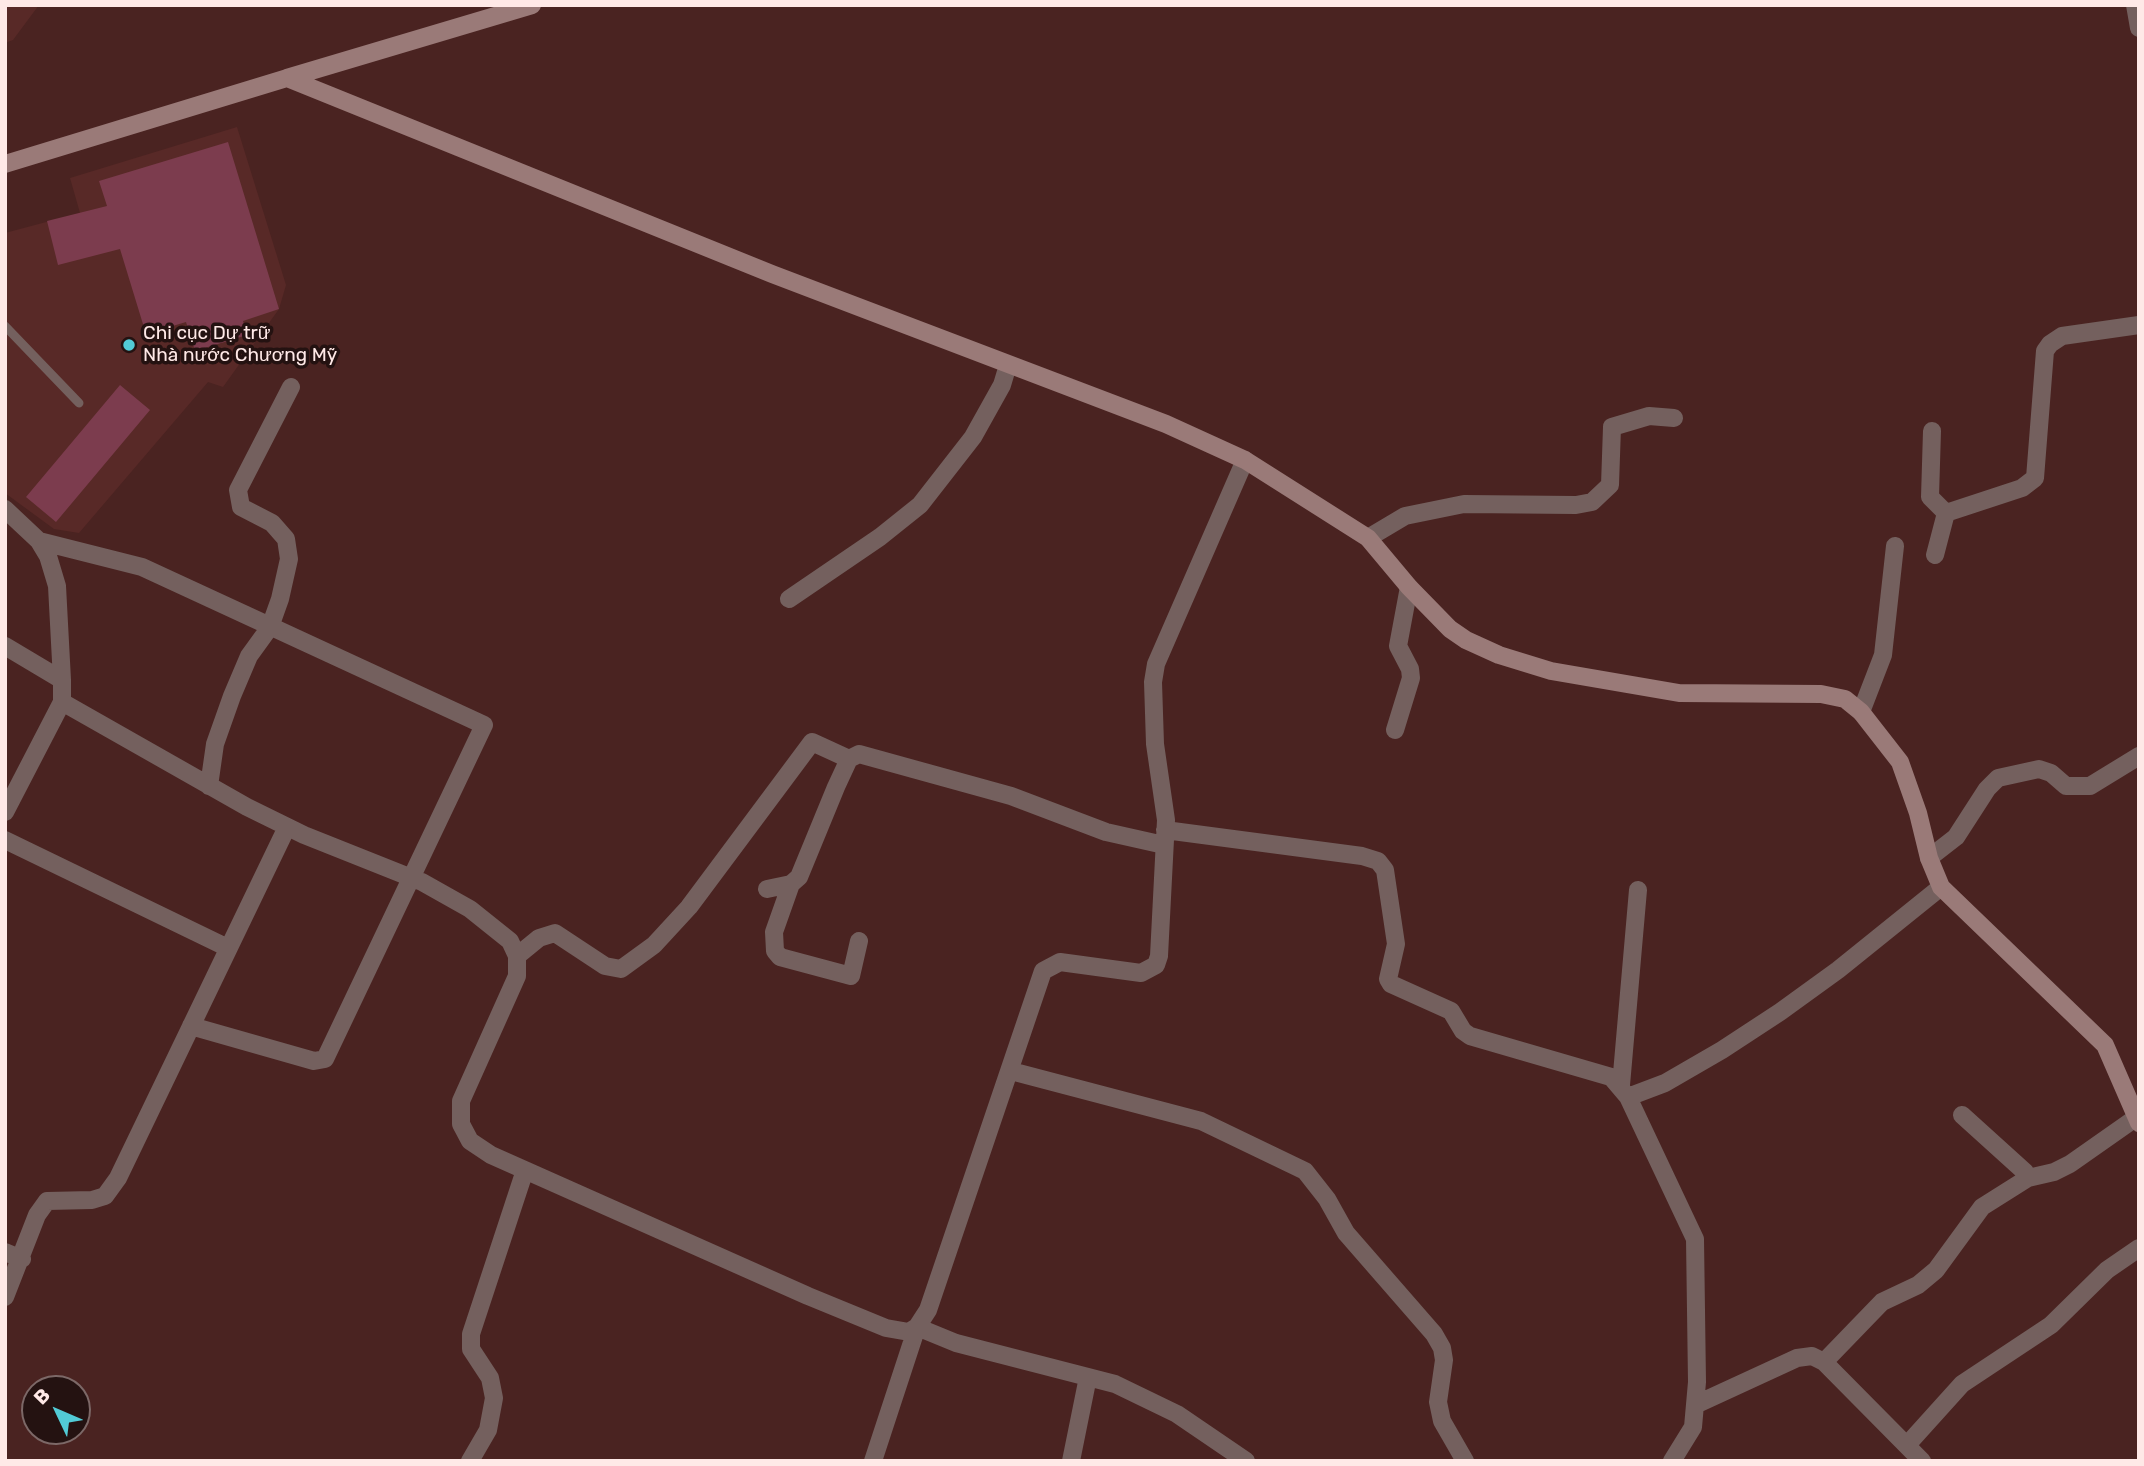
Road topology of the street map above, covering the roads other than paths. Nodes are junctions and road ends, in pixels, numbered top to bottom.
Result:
1 (532, 5) edge
2 (2135, 5) edge
3 (2139, 29) edge
4 (287, 78) junction
5 (5, 164) edge
6 (2139, 325) edge
7 (5, 326) edge
8 (1008, 365) junction
9 (291, 387) dead end
10 (79, 403) dead end
11 (1674, 418) dead end
12 (1932, 431) dead end
13 (1245, 460) junction
14 (5, 509) edge
15 (1946, 513) junction
16 (1368, 538) junction
17 (39, 541) junction
18 (1895, 546) dead end
19 (1936, 555) dead end
20 (1409, 587) junction
21 (789, 599) dead end
22 (270, 627) junction
23 (5, 646) edge
24 (62, 680) junction
25 (62, 702) junction
26 (1861, 712) junction
27 (1395, 730) dead end
28 (2139, 757) edge
29 (849, 760) junction
30 (209, 786) junction
31 (5, 812) edge
32 (287, 827) junction
33 (1164, 837) junction
34 (5, 840) edge
35 (1928, 858) junction
36 (412, 878) junction
37 (791, 884) junction
38 (1941, 887) junction
39 (767, 889) dead end
40 (1638, 890) dead end
41 (859, 941) dead end
42 (229, 948) junction
43 (517, 956) junction
44 (191, 1026) junction
45 (1010, 1071) junction
46 (1625, 1091) junction
47 (1962, 1115) dead end
48 (2138, 1120) edge
49 (525, 1170) junction
50 (2028, 1178) junction
51 (2139, 1248) edge
52 (13, 1256) edge
53 (5, 1297) edge
54 (917, 1328) junction
55 (1824, 1362) junction
56 (1088, 1377) junction
57 (1695, 1405) junction
58 (1907, 1445) junction
59 (470, 1461) edge
60 (873, 1461) edge
61 (1072, 1461) edge
62 (1246, 1461) edge
63 (1465, 1461) edge
64 (1672, 1461) edge
65 (1922, 1461) edge

1 - 4 main road
2 - 3 street
4 - 5 main road
4 - 8 main road
6 - 15 street
7 - 10 lane
8 - 13 main road
8 - 21 street
9 - 22 street
11 - 16 street
12 - 15 street
13 - 16 main road
13 - 33 street
14 - 17 street
15 - 19 street
16 - 20 main road
17 - 22 street
17 - 24 street
18 - 26 street
20 - 26 main road
20 - 27 street
22 - 30 street
22 - 36 street
23 - 24 street
24 - 25 street
25 - 30 street
25 - 31 street
26 - 35 main road
28 - 35 street
29 - 33 street
29 - 37 street
29 - 43 street
30 - 32 street
32 - 36 street
32 - 42 street
33 - 45 street
33 - 46 street
34 - 42 street
35 - 38 main road
36 - 43 street
36 - 44 street
37 - 39 street
37 - 41 street
38 - 46 street
38 - 48 main road
40 - 46 street
42 - 44 street
43 - 49 street
44 - 52 street
45 - 54 street
45 - 63 street
46 - 57 street
47 - 50 street
48 - 50 street
49 - 54 street
49 - 59 street
50 - 55 street
51 - 58 street
52 - 53 street
54 - 56 street
54 - 60 street
55 - 57 street
55 - 58 street
56 - 61 street
56 - 62 street
57 - 64 street
58 - 65 street

